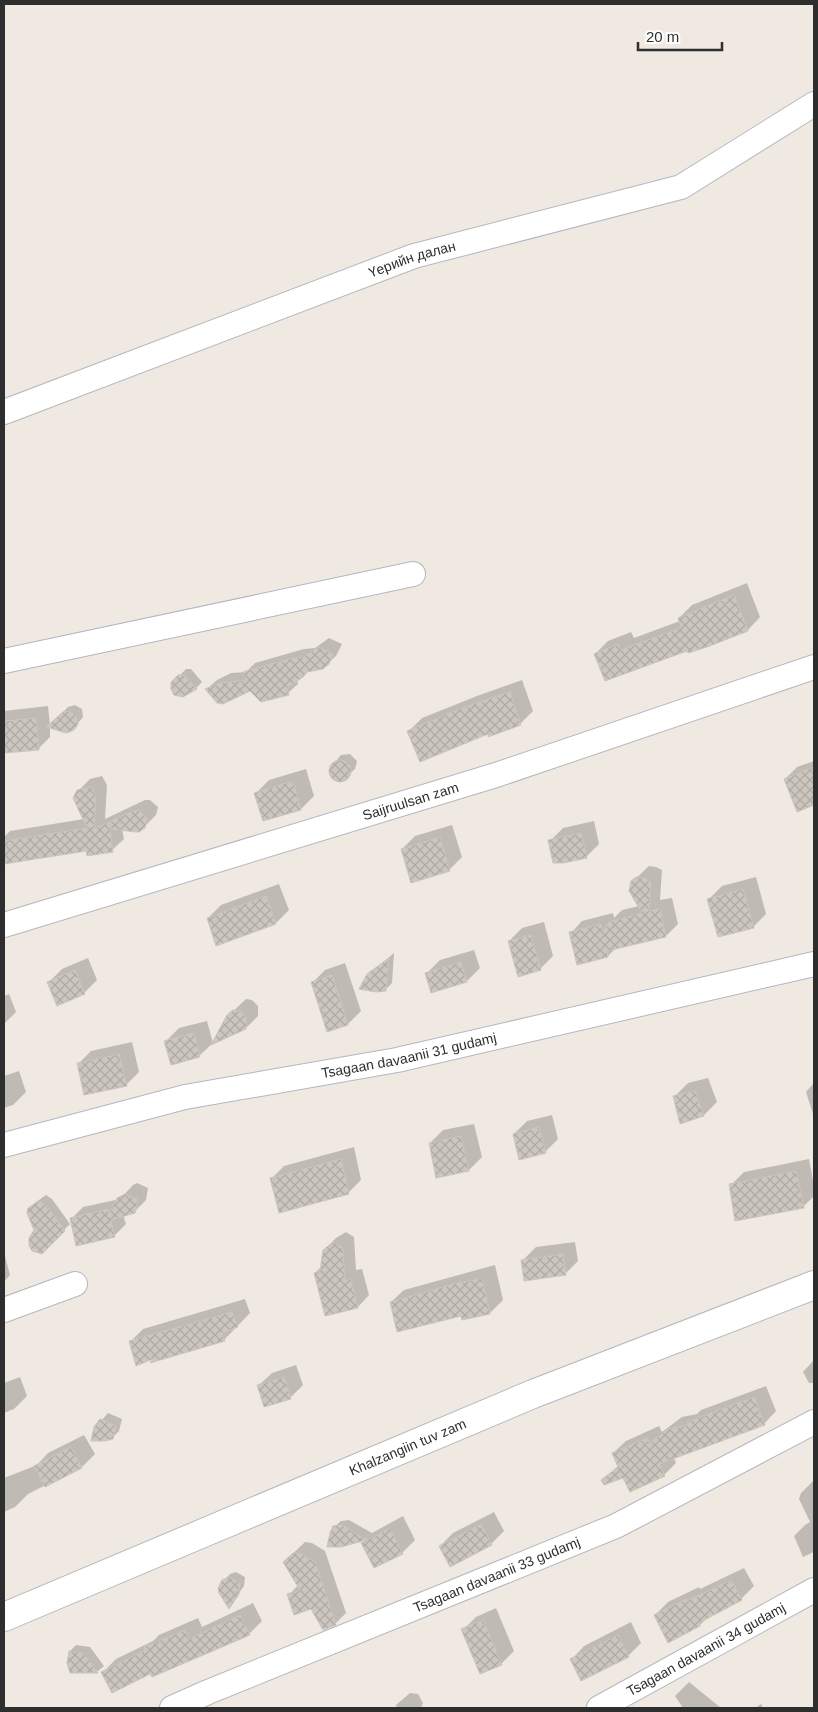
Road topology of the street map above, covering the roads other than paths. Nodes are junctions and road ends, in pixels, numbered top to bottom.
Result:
1 (814, 104) edge
2 (4, 412) edge
3 (413, 574) dead end
4 (4, 661) edge
5 (814, 667) edge
6 (4, 925) edge
7 (814, 964) edge
8 (4, 1145) edge
9 (75, 1284) dead end
10 (814, 1285) edge
11 (4, 1310) edge
12 (814, 1422) edge
13 (814, 1590) edge
14 (4, 1617) edge
15 (172, 1708) edge
16 (599, 1708) edge

1 - 2 street, Үерийн далан
3 - 4 street
5 - 6 street, Saijruulsan zam
7 - 8 street, Tsagaan davaanii 31 gudamj
9 - 11 street
10 - 14 street, Khalzangiin tuv zam
12 - 15 street, Tsagaan davaanii 33 gudamj
13 - 16 street, Tsagaan davaanii 34 gudamj

